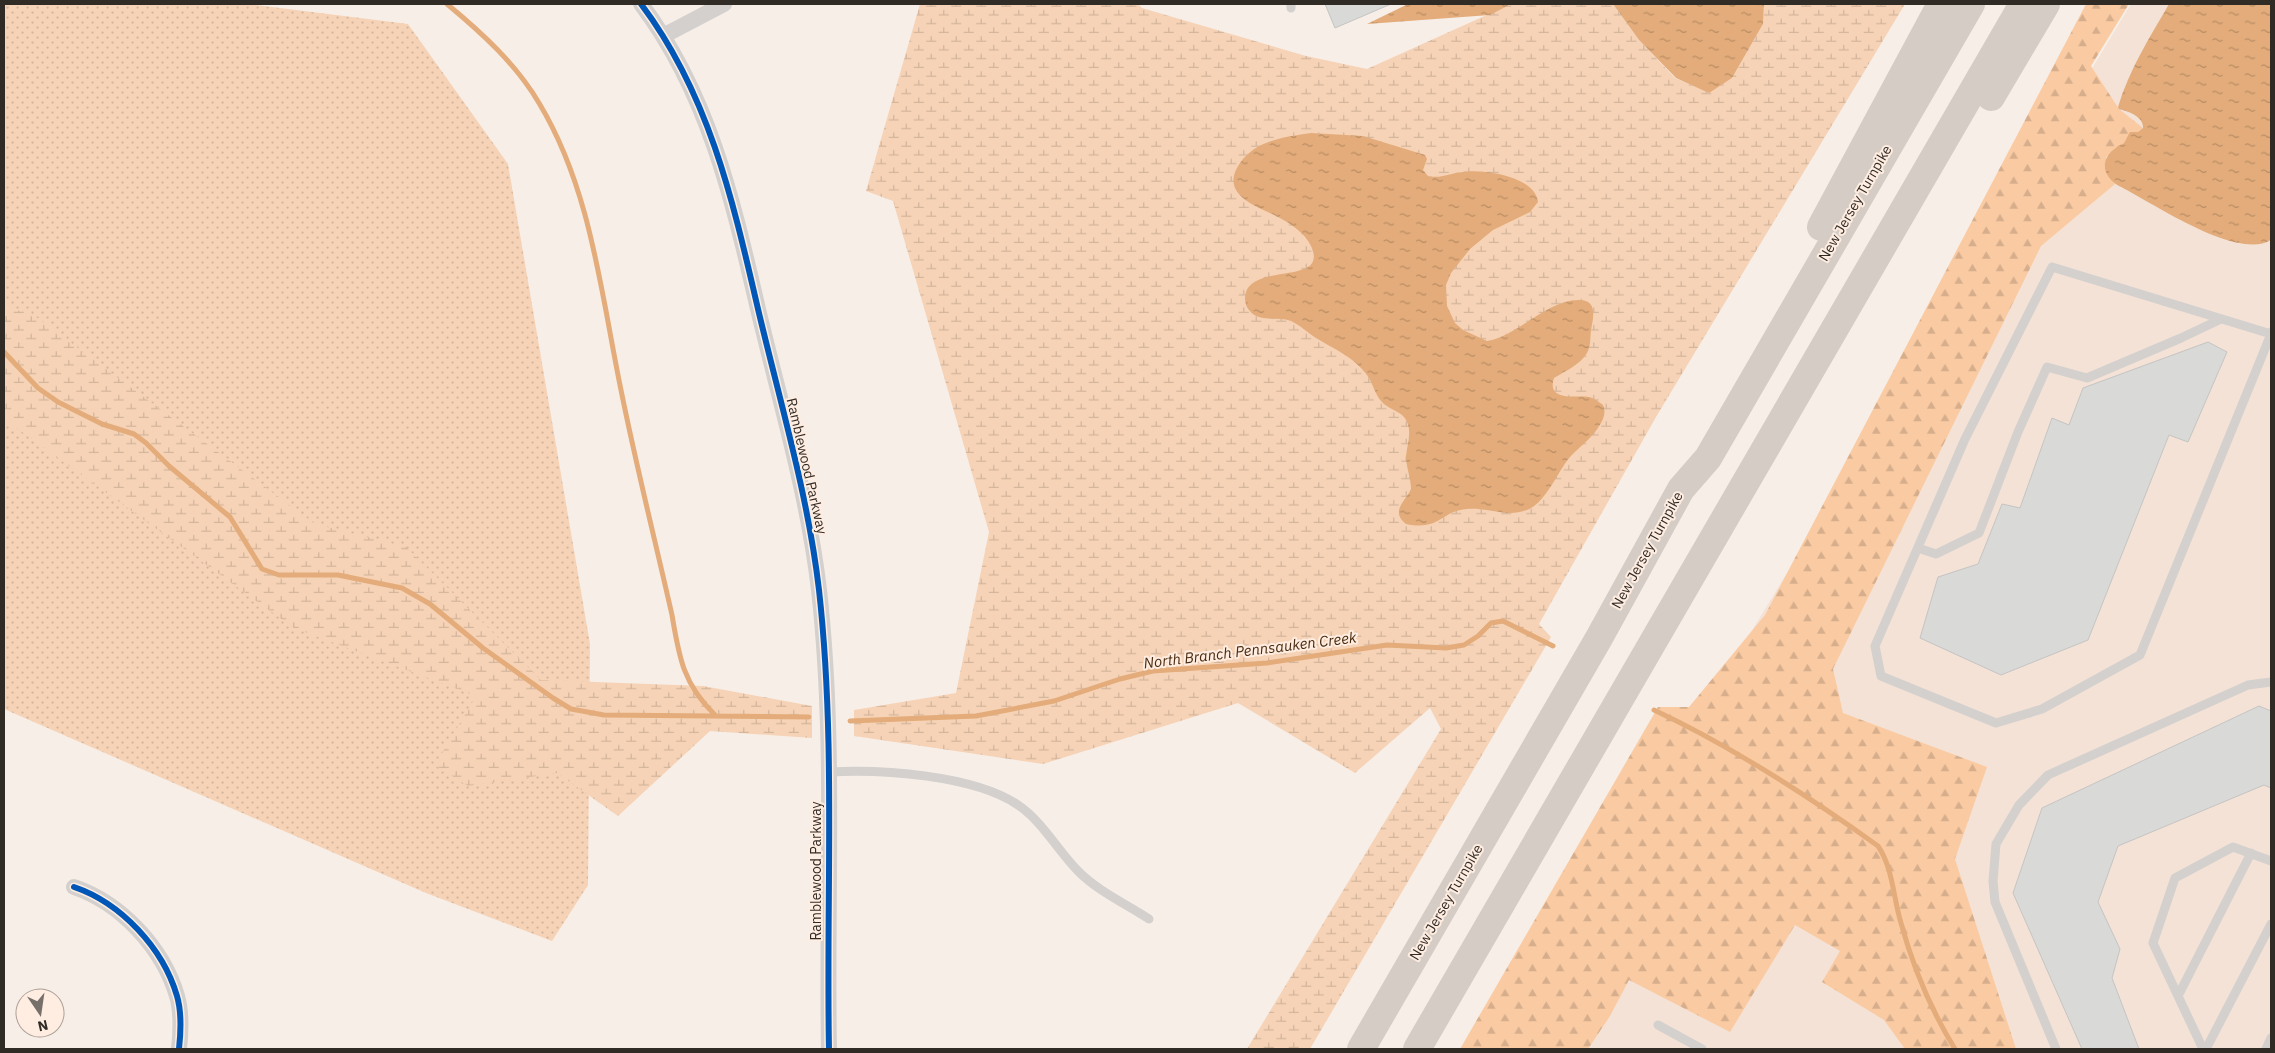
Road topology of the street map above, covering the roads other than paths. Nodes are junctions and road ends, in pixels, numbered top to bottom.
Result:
1 (641, 4) edge
2 (724, 4) edge
3 (1941, 4) edge
4 (1970, 4) edge
5 (2023, 4) edge
6 (2046, 4) edge
7 (663, 36) junction
8 (2221, 319) junction
9 (2271, 333) edge
10 (1799, 391) junction
11 (1680, 489) junction
12 (1918, 548) junction
13 (2271, 682) edge
14 (829, 772) junction
15 (2251, 853) junction
16 (2271, 861) edge
17 (74, 887) dead end
18 (1149, 919) dead end
19 (2271, 924) edge
20 (2178, 996) junction
21 (1658, 1025) dead end
22 (2271, 1038) edge
23 (180, 1049) edge
24 (828, 1049) edge
25 (1361, 1049) edge
26 (1417, 1049) edge
27 (1702, 1049) edge
28 (2056, 1049) edge
29 (2204, 1049) edge
30 (2266, 1049) edge

1 - 7 street, Ramblewood Parkway
2 - 7 street
3 - 11 highway
4 - 11 highway, New Jersey Turnpike
5 - 10 highway
6 - 10 highway
7 - 14 street, Ramblewood Parkway
8 - 9 lane
8 - 12 lane
8 - 12 lane
9 - 12 lane
10 - 26 highway
11 - 25 highway, New Jersey Turnpike
13 - 28 lane
14 - 18 lane
14 - 24 street, Ramblewood Parkway
15 - 16 lane
15 - 20 lane
15 - 20 lane
17 - 23 street
19 - 29 lane
20 - 29 lane
21 - 27 lane
22 - 30 lane

